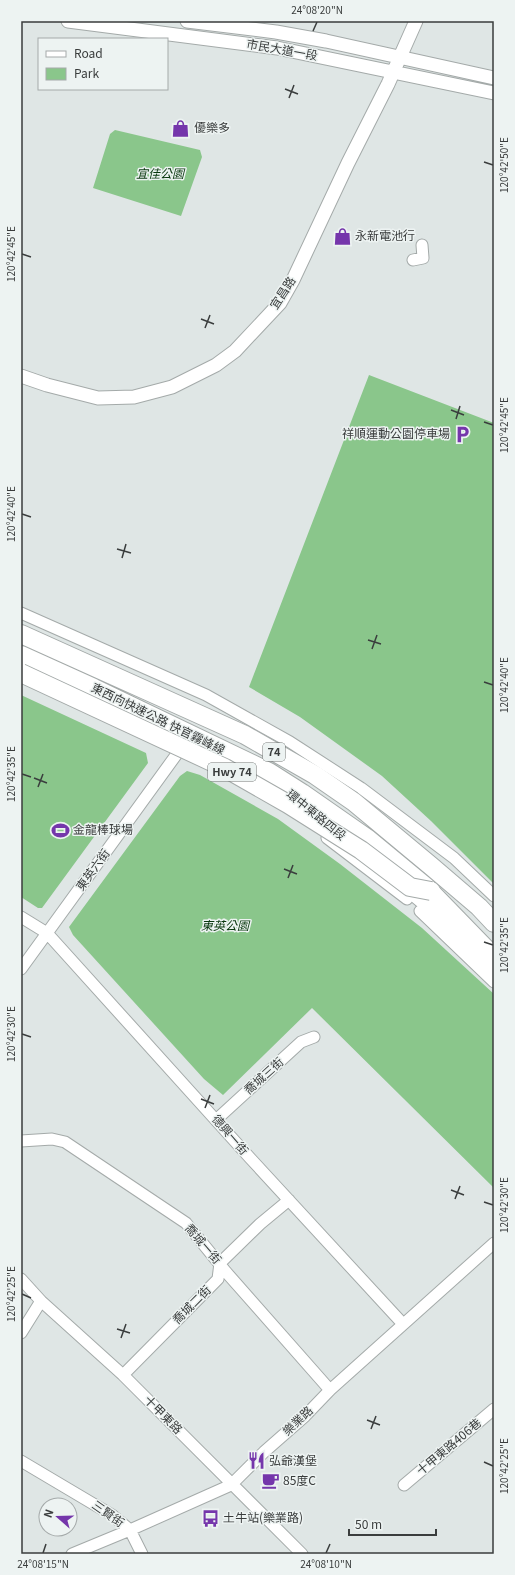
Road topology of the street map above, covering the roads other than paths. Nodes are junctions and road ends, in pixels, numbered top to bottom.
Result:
1 (68, 21) edge
2 (187, 21) edge
3 (416, 21) edge
4 (400, 58) junction
5 (394, 71) junction
6 (494, 78) edge
7 (494, 93) edge
8 (422, 245) dead end
9 (414, 260) dead end
10 (21, 376) edge
11 (21, 613) edge
12 (21, 634) edge
13 (21, 655) edge
14 (21, 662) edge
15 (21, 673) edge
16 (21, 681) edge
17 (179, 752) junction
18 (431, 891) junction
19 (494, 896) edge
20 (21, 917) edge
21 (494, 923) edge
22 (47, 932) junction
23 (494, 957) edge
24 (21, 969) edge
25 (494, 970) edge
26 (494, 982) edge
27 (314, 1037) dead end
28 (217, 1119) junction
29 (21, 1141) edge
30 (289, 1200) junction
31 (494, 1243) edge
32 (220, 1263) junction
33 (21, 1279) edge
34 (41, 1301) junction
35 (403, 1324) junction
36 (21, 1333) edge
37 (123, 1375) junction
38 (330, 1390) junction
39 (494, 1410) edge
40 (21, 1461) edge
41 (231, 1485) junction
42 (404, 1485) dead end
43 (130, 1530) junction
44 (72, 1554) edge
45 (142, 1554) edge
46 (302, 1554) edge

1 - 5 street, 市民大道一段
2 - 4 street, 市民大道一段
3 - 4 street, 宜昌路
4 - 5 street, 宜昌路
4 - 6 street, 市民大道一段
5 - 7 street, 市民大道一段
5 - 10 street, 宜昌路
8 - 9 street
11 - 19 street
12 - 21 highway, 東西向快速公路 快官霧峰線 / 74
13 - 18 highway, 東西向快速公路 快官霧峰線 / 74
14 - 25 street, 環中東路四段
15 - 18 highway, Hwy 74, bridge
16 - 17 street, 環中東路四段
17 - 22 street, 東英六街
17 - 26 street, 環中東路四段
18 - 23 highway, 東西向快速公路 快官霧峰線 / 74
20 - 22 street, 德興一街
22 - 24 street, 東英六街
22 - 28 street, 德興一街
27 - 28 street, 喬城三街
28 - 30 street, 德興一街
29 - 32 street, 喬城一街
30 - 32 street
30 - 35 street, 德興一街
31 - 35 street, 樂業路
32 - 37 street, 喬城二街
32 - 38 street, 喬城一街
33 - 34 street, 十甲東路
34 - 36 street
34 - 37 street, 十甲東路
35 - 38 street, 樂業路
37 - 41 street, 十甲東路
38 - 41 street, 樂業路
39 - 42 street, 十甲東路406巷
40 - 43 street, 三賢街
41 - 43 street, 樂業路
41 - 46 street, 十甲東路
43 - 44 street, 樂業路
43 - 45 street, 三賢街

